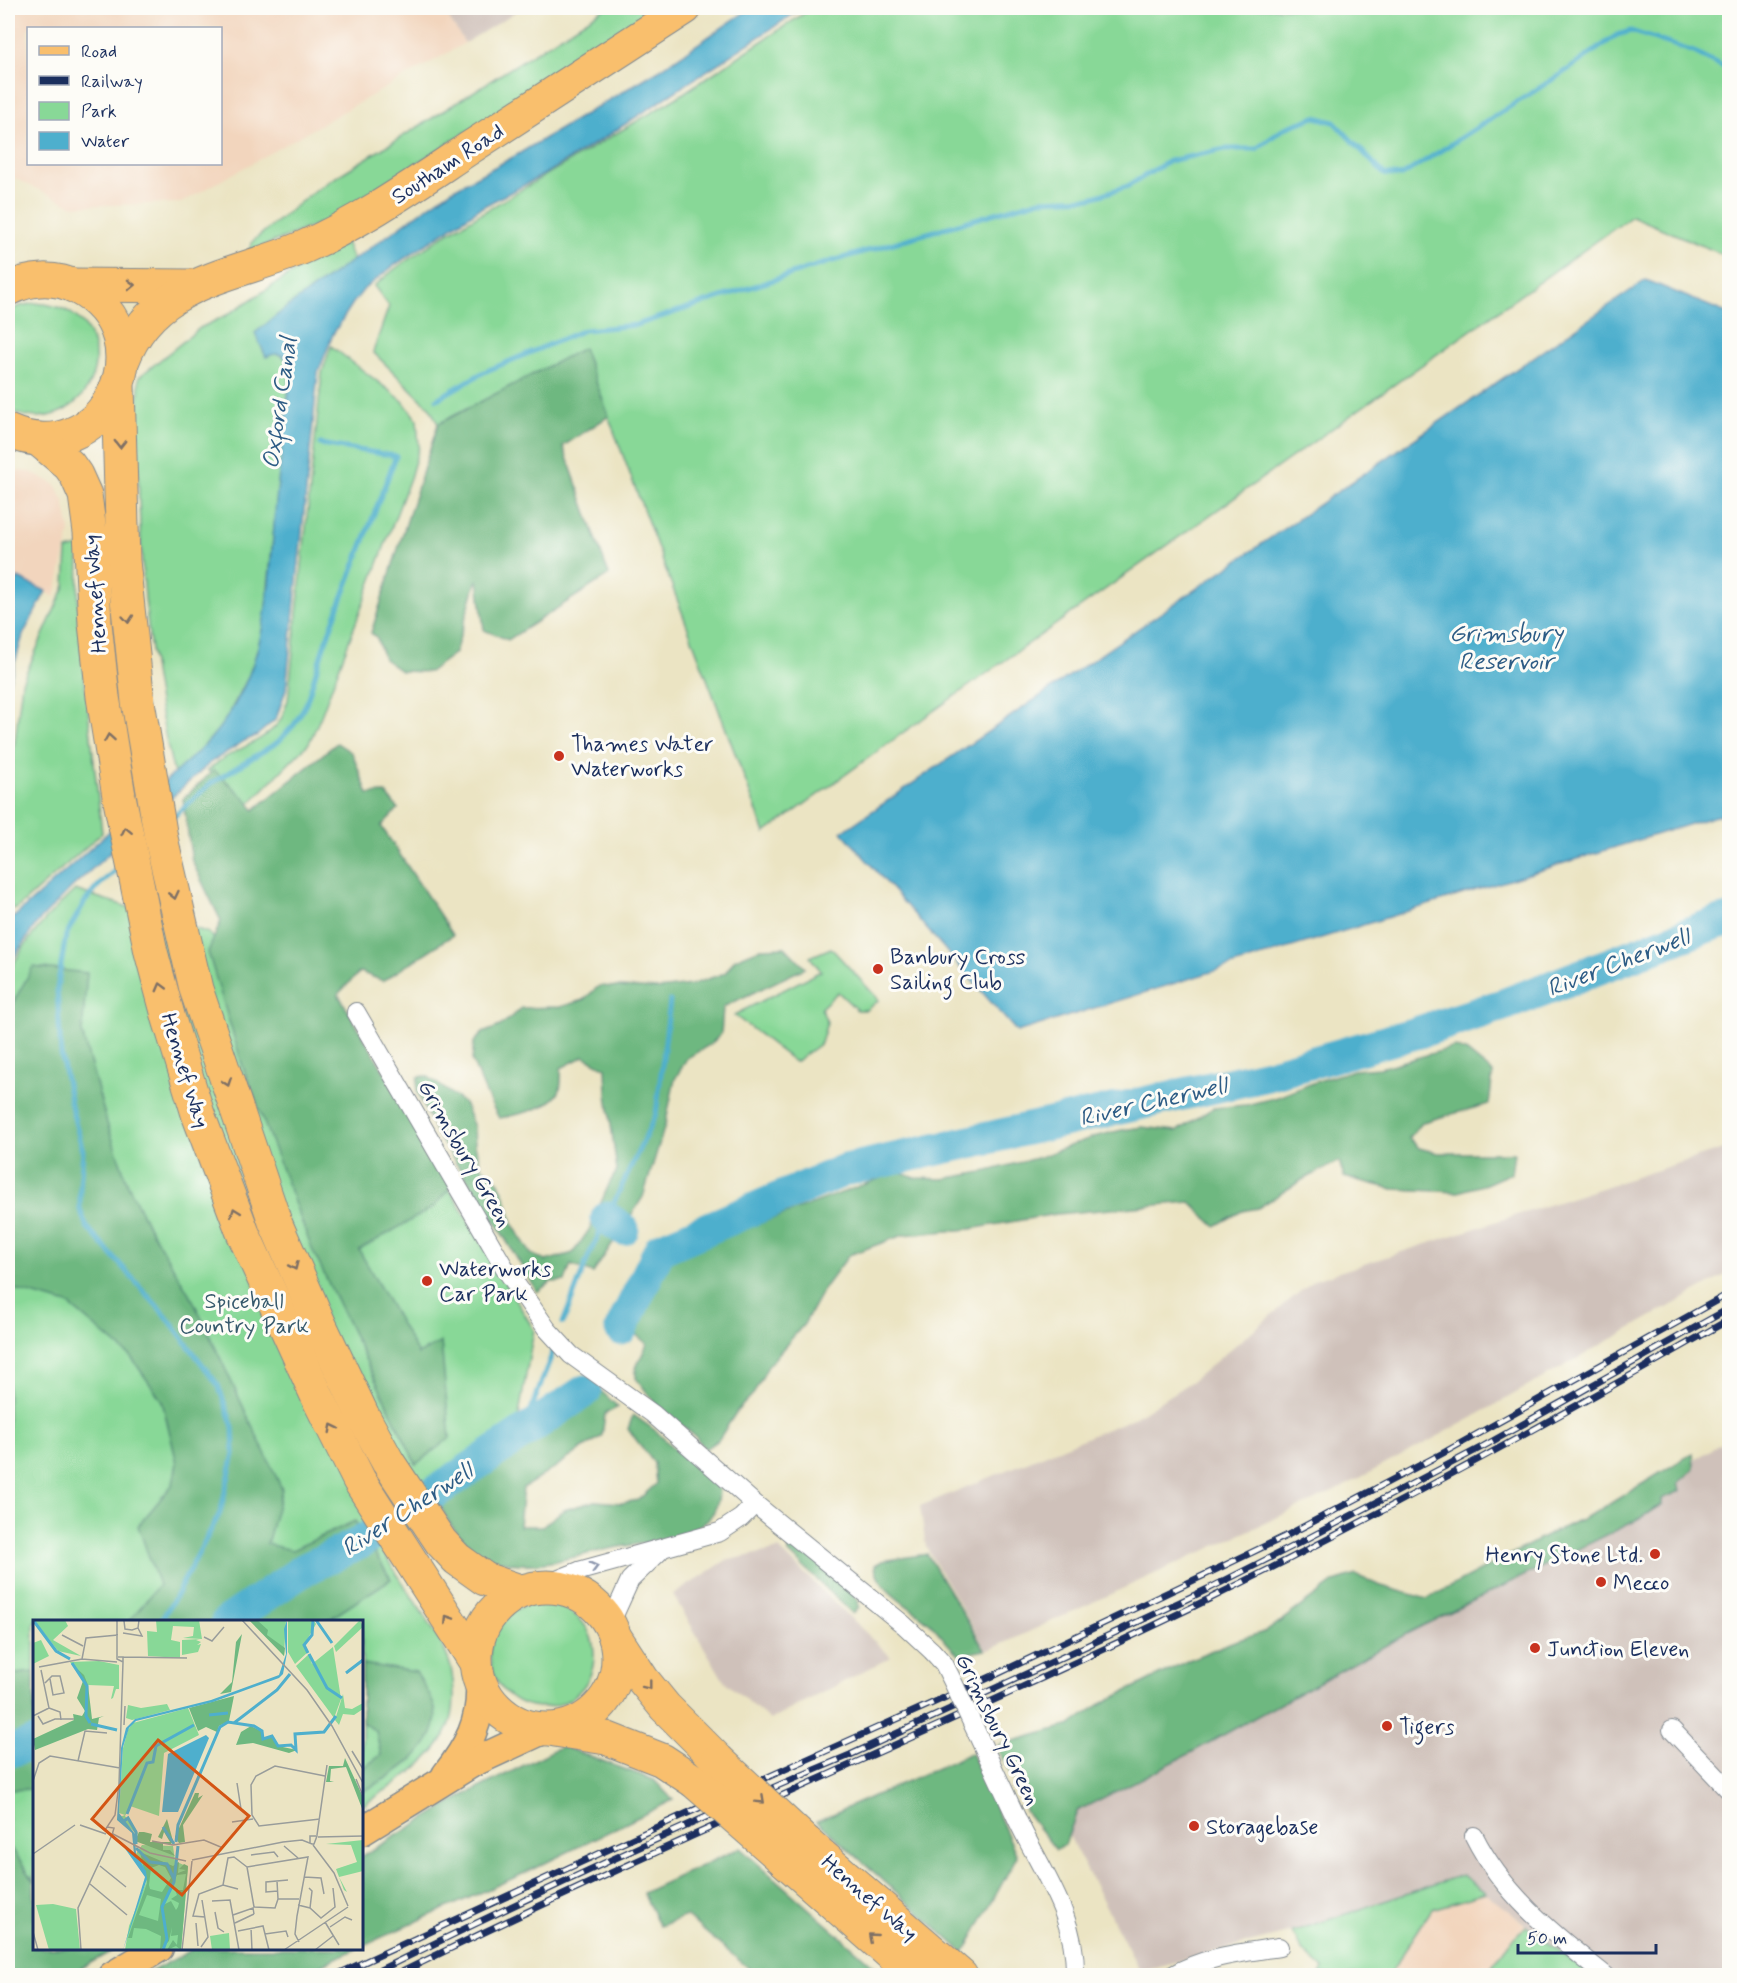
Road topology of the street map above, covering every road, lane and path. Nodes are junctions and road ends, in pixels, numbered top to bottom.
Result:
1 (685, 8) edge
2 (8, 270) edge
3 (57, 282) junction
4 (193, 286) junction
5 (8, 289) edge
6 (121, 373) junction
7 (18, 435) edge
8 (356, 1012) dead end
9 (755, 1504) junction
10 (661, 1550) junction
11 (530, 1589) junction
12 (613, 1631) junction
13 (477, 1672) junction
14 (549, 1730) junction
15 (1672, 1730) dead end
16 (439, 1783) junction
17 (1730, 1791) edge
18 (363, 1830) edge
19 (1474, 1836) dead end
20 (794, 1851) junction
21 (1279, 1947) dead end
22 (156, 1950) edge
23 (112, 1976) edge
24 (916, 1976) edge
25 (961, 1976) edge
26 (1076, 1976) edge
27 (1171, 1976) edge
28 (1606, 1976) edge

1 - 4 highway, Southam Road
2 - 3 main road
3 -> 4 highway, Southam Road
3 - 5 highway, Southam Road
3 - 6 highway, Hennef Way
4 - 6 highway, Southam Road
6 - 7 highway, Southam Road
6 -> 11 highway, Hennef Way
13 -> 7 highway, Hennef Way
8 - 9 street, Grimsbury Green
9 - 10 street
9 - 26 street, Grimsbury Green, bridge
11 -> 10 street
10 - 12 street
11 - 12 highway
11 - 13 highway
12 - 14 highway
12 -> 20 highway, bridge
13 - 14 highway
13 - 16 main road
14 - 16 main road
14 - 20 highway, bridge
15 - 17 street
16 - 18 main road
19 - 28 street
24 -> 20 highway, Hennef Way
20 - 25 highway, Hennef Way
21 - 27 street
22 - 23 main road

